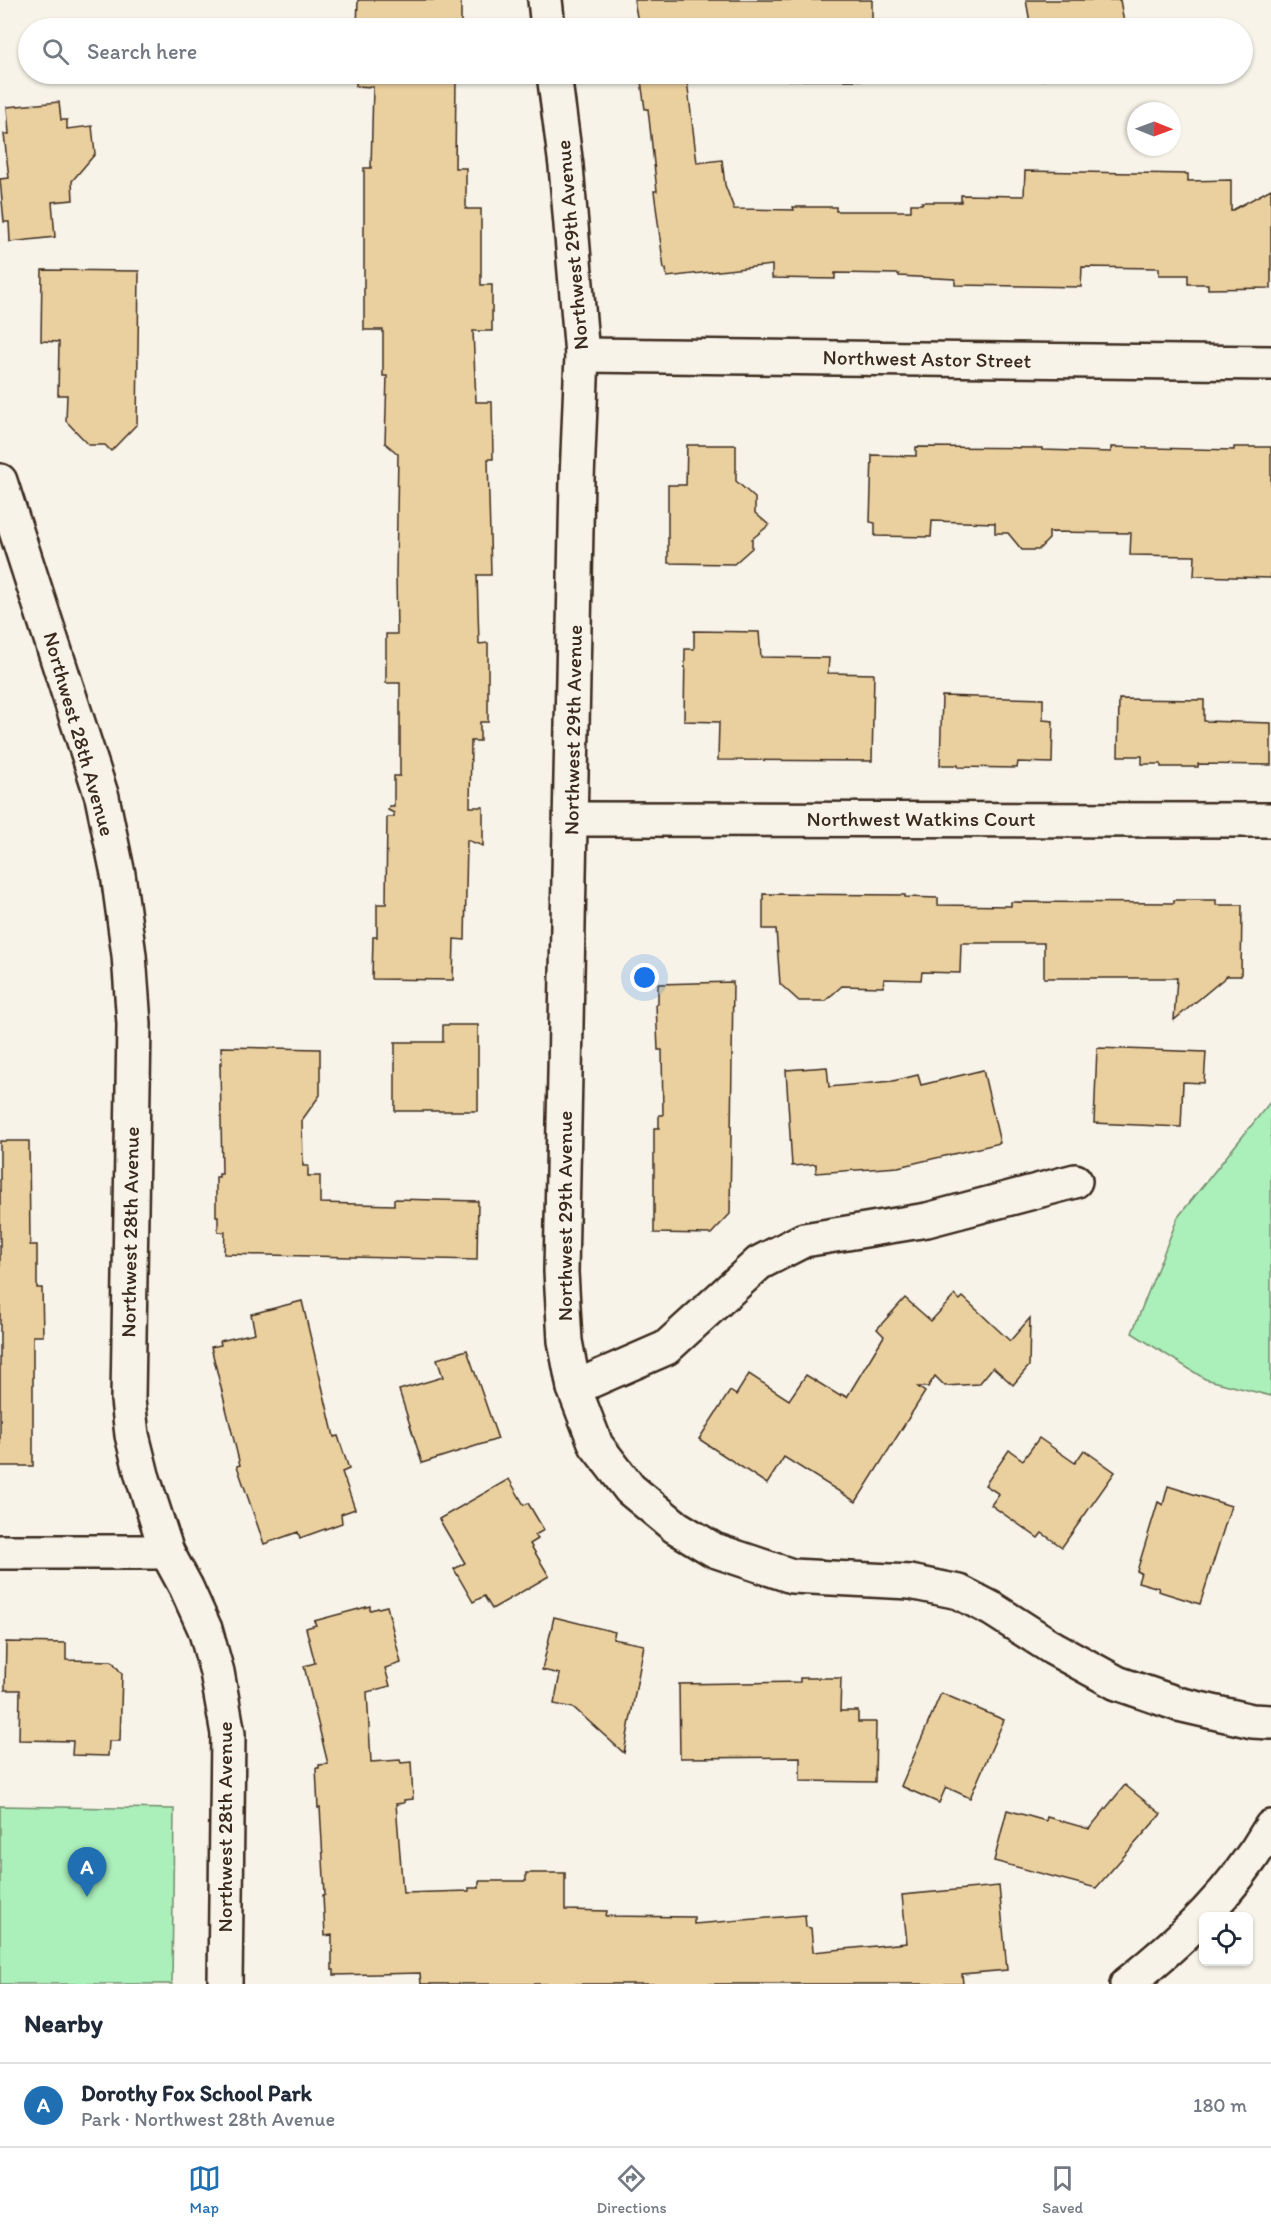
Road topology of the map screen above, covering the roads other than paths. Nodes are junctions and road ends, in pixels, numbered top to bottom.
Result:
1 (545, 0) edge
2 (547, 18) edge
3 (555, 84) edge
4 (582, 355) junction
5 (1271, 363) edge
6 (0, 481) edge
7 (572, 819) junction
8 (1271, 820) edge
9 (1075, 1181) dead end
10 (574, 1388) junction
11 (0, 1552) edge
12 (167, 1552) junction
13 (1271, 1722) edge
14 (1271, 1827) edge
15 (225, 1984) edge
16 (1127, 1984) edge

1 - 2 street
3 - 4 street, Northwest 29th Avenue
4 - 5 street, Northwest Astor Street
4 - 7 street, Northwest 29th Avenue
6 - 12 street, Northwest 28th Avenue
7 - 8 street, Northwest Watkins Court
7 - 10 street, Northwest 29th Avenue
9 - 10 street
10 - 13 street, Northwest 29th Avenue
11 - 12 street
12 - 15 street, Northwest 28th Avenue
14 - 16 street

